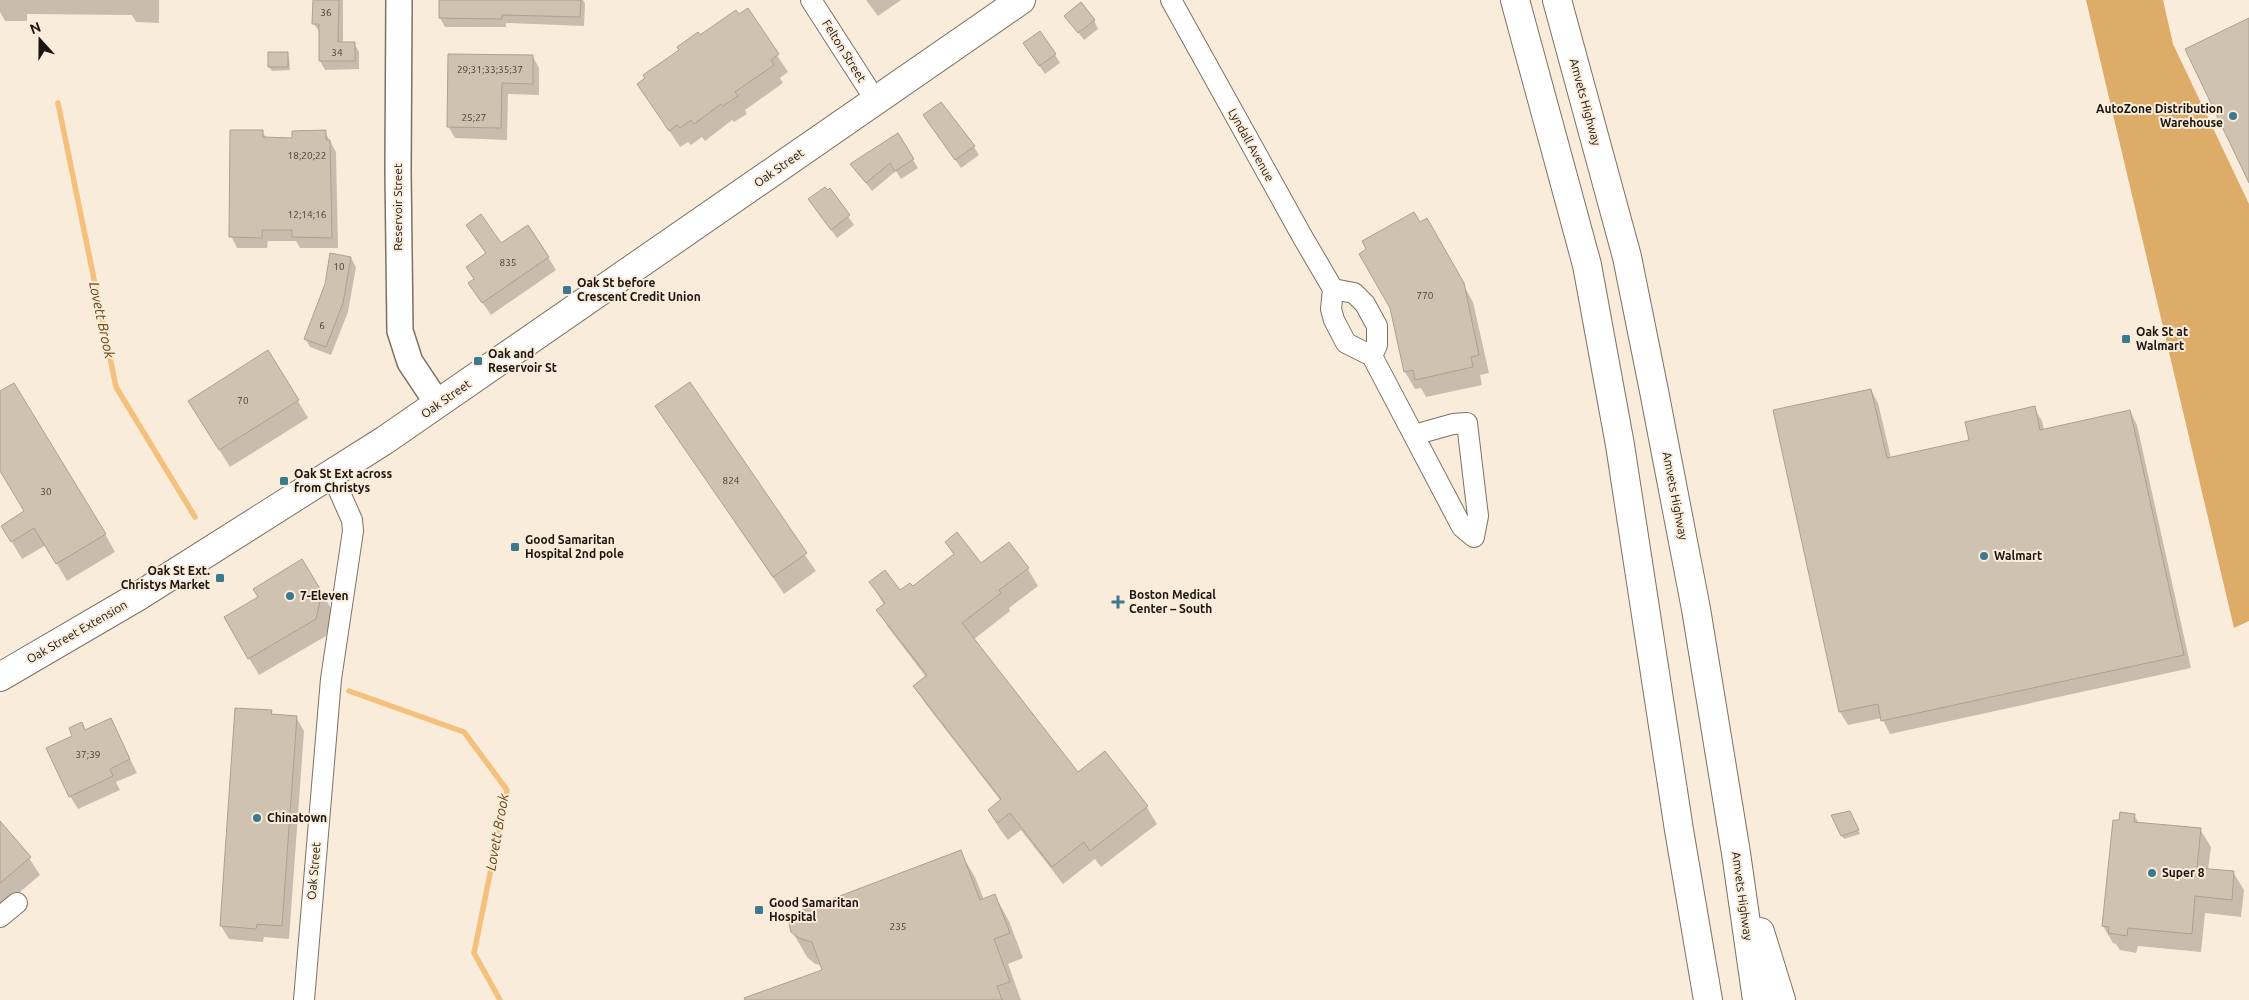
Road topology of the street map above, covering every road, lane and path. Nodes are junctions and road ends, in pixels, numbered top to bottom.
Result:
1 (400, 0) edge
2 (811, 0) edge
3 (1020, 0) edge
4 (1171, 0) edge
5 (1515, 0) edge
6 (1557, 0) edge
7 (876, 101) junction
8 (1333, 289) junction
9 (1372, 356) junction
10 (438, 404) junction
11 (1414, 435) junction
12 (332, 475) junction
13 (0, 678) edge
14 (1736, 853) junction
15 (17, 903) dead end
16 (0, 917) edge
17 (1696, 932) junction
18 (304, 1000) edge
19 (1691, 1000) edge
20 (1708, 1000) edge
21 (1756, 1000) edge
22 (1780, 1000) edge

1 - 10 street, Reservoir Street
2 - 7 street, Felton Street
3 - 7 main road, Oak Street
4 - 8 street, Lyndall Avenue
5 - 17 main road
6 - 14 main road, Amvets Highway
7 - 10 main road, Oak Street
8 - 9 street
8 - 9 street
9 - 11 street
10 - 12 main road, Oak Street
11 - 11 street
12 - 13 main road, Oak Street Extension
12 - 18 street, Oak Street
14 - 21 main road, Amvets Highway
14 - 22 main road
15 - 16 street
17 - 19 main road
17 - 20 main road

